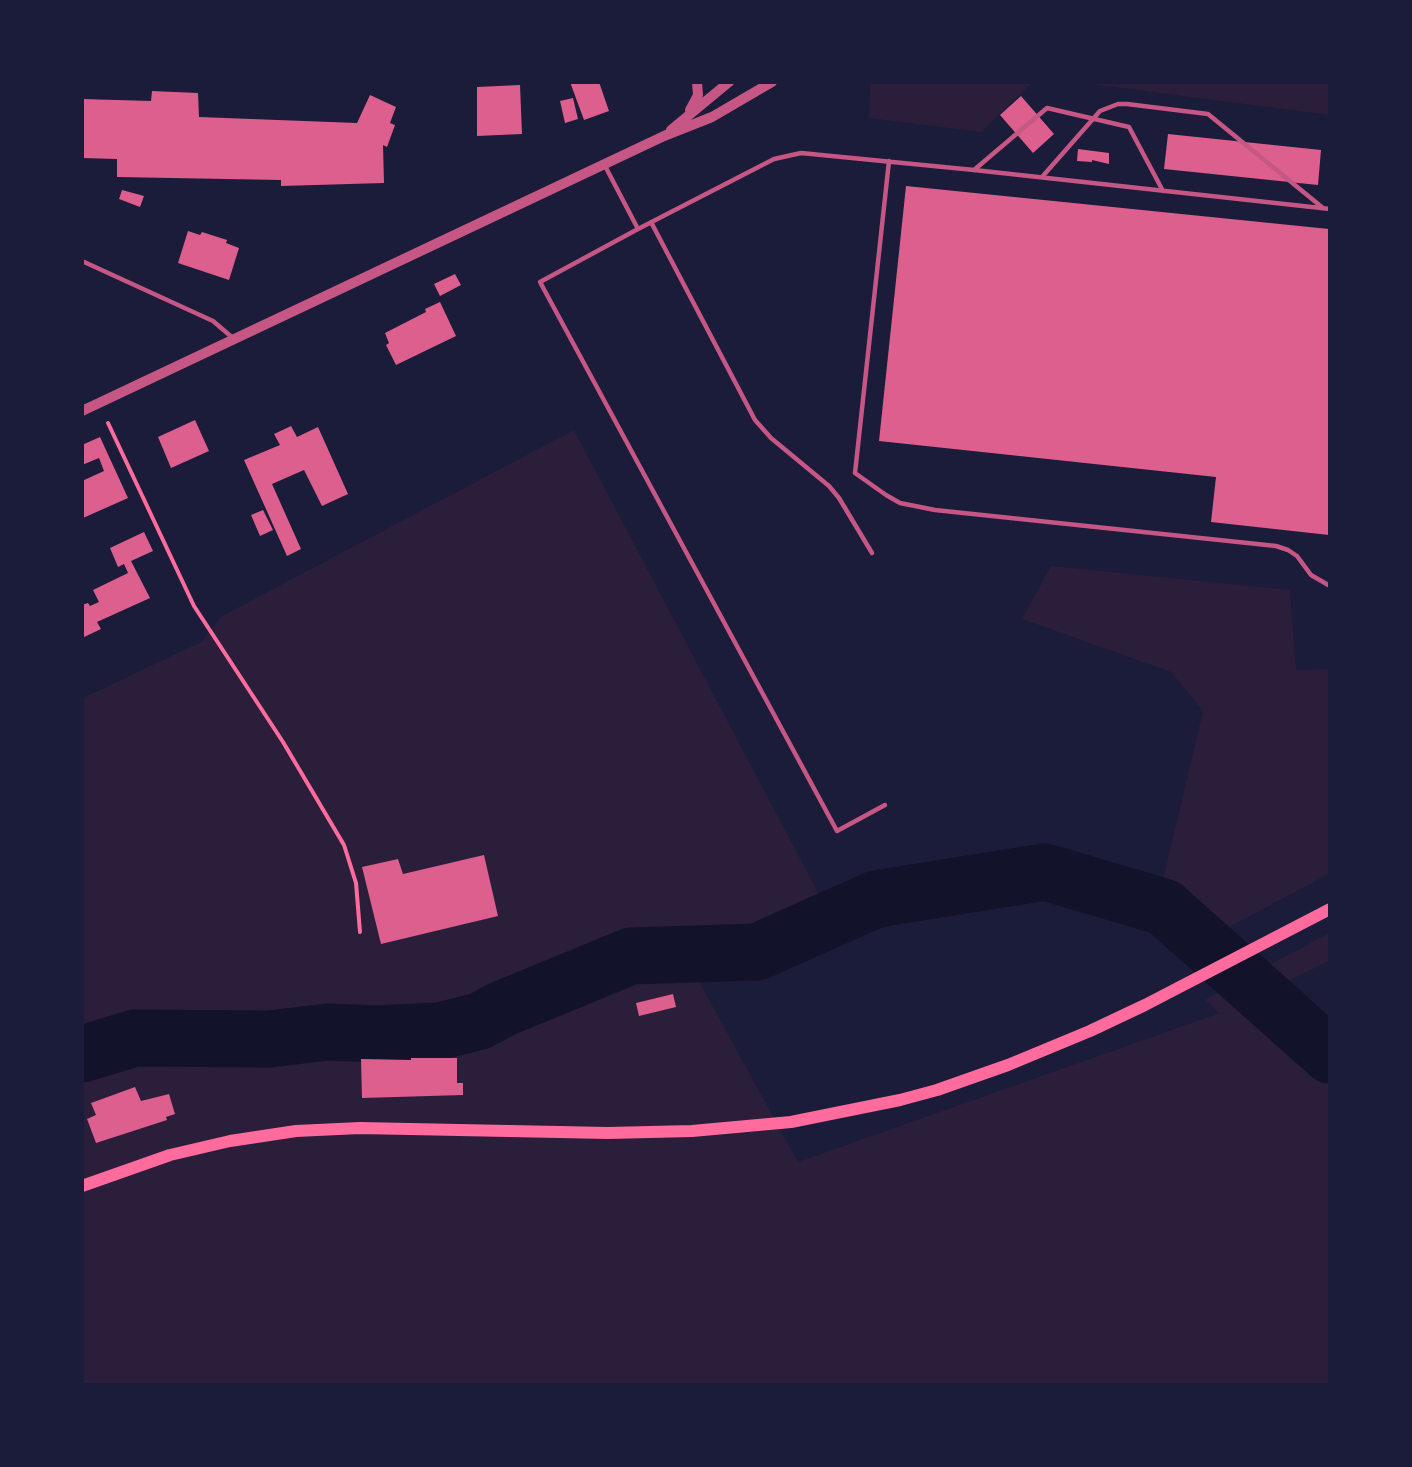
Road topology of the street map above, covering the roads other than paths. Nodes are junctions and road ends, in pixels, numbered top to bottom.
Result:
1 (697, 82) edge
2 (729, 82) edge
3 (772, 82) edge
4 (1092, 119) junction
5 (683, 120) junction
6 (664, 136) junction
7 (889, 161) junction
8 (604, 164) junction
9 (974, 170) junction
10 (1042, 177) junction
11 (1163, 191) junction
12 (1323, 208) junction
13 (1329, 209) edge
14 (651, 222) junction
15 (638, 229) junction
16 (82, 261) edge
17 (234, 339) junction
18 (82, 411) edge
19 (872, 553) dead end
20 (1329, 586) edge
21 (885, 805) dead end
22 (1329, 909) edge
23 (82, 1186) edge

1 - 5 street
2 - 5 street
3 - 6 street
4 - 9 lane
4 - 10 lane
4 - 11 lane
4 - 12 lane
5 - 6 street
6 - 8 street
7 - 9 lane
7 - 14 lane
7 - 20 lane
8 - 15 lane
8 - 17 street
9 - 10 lane
10 - 11 lane
11 - 12 lane
12 - 13 lane
14 - 15 lane
14 - 19 lane
15 - 21 lane
16 - 17 lane
17 - 18 street
22 - 23 main road

